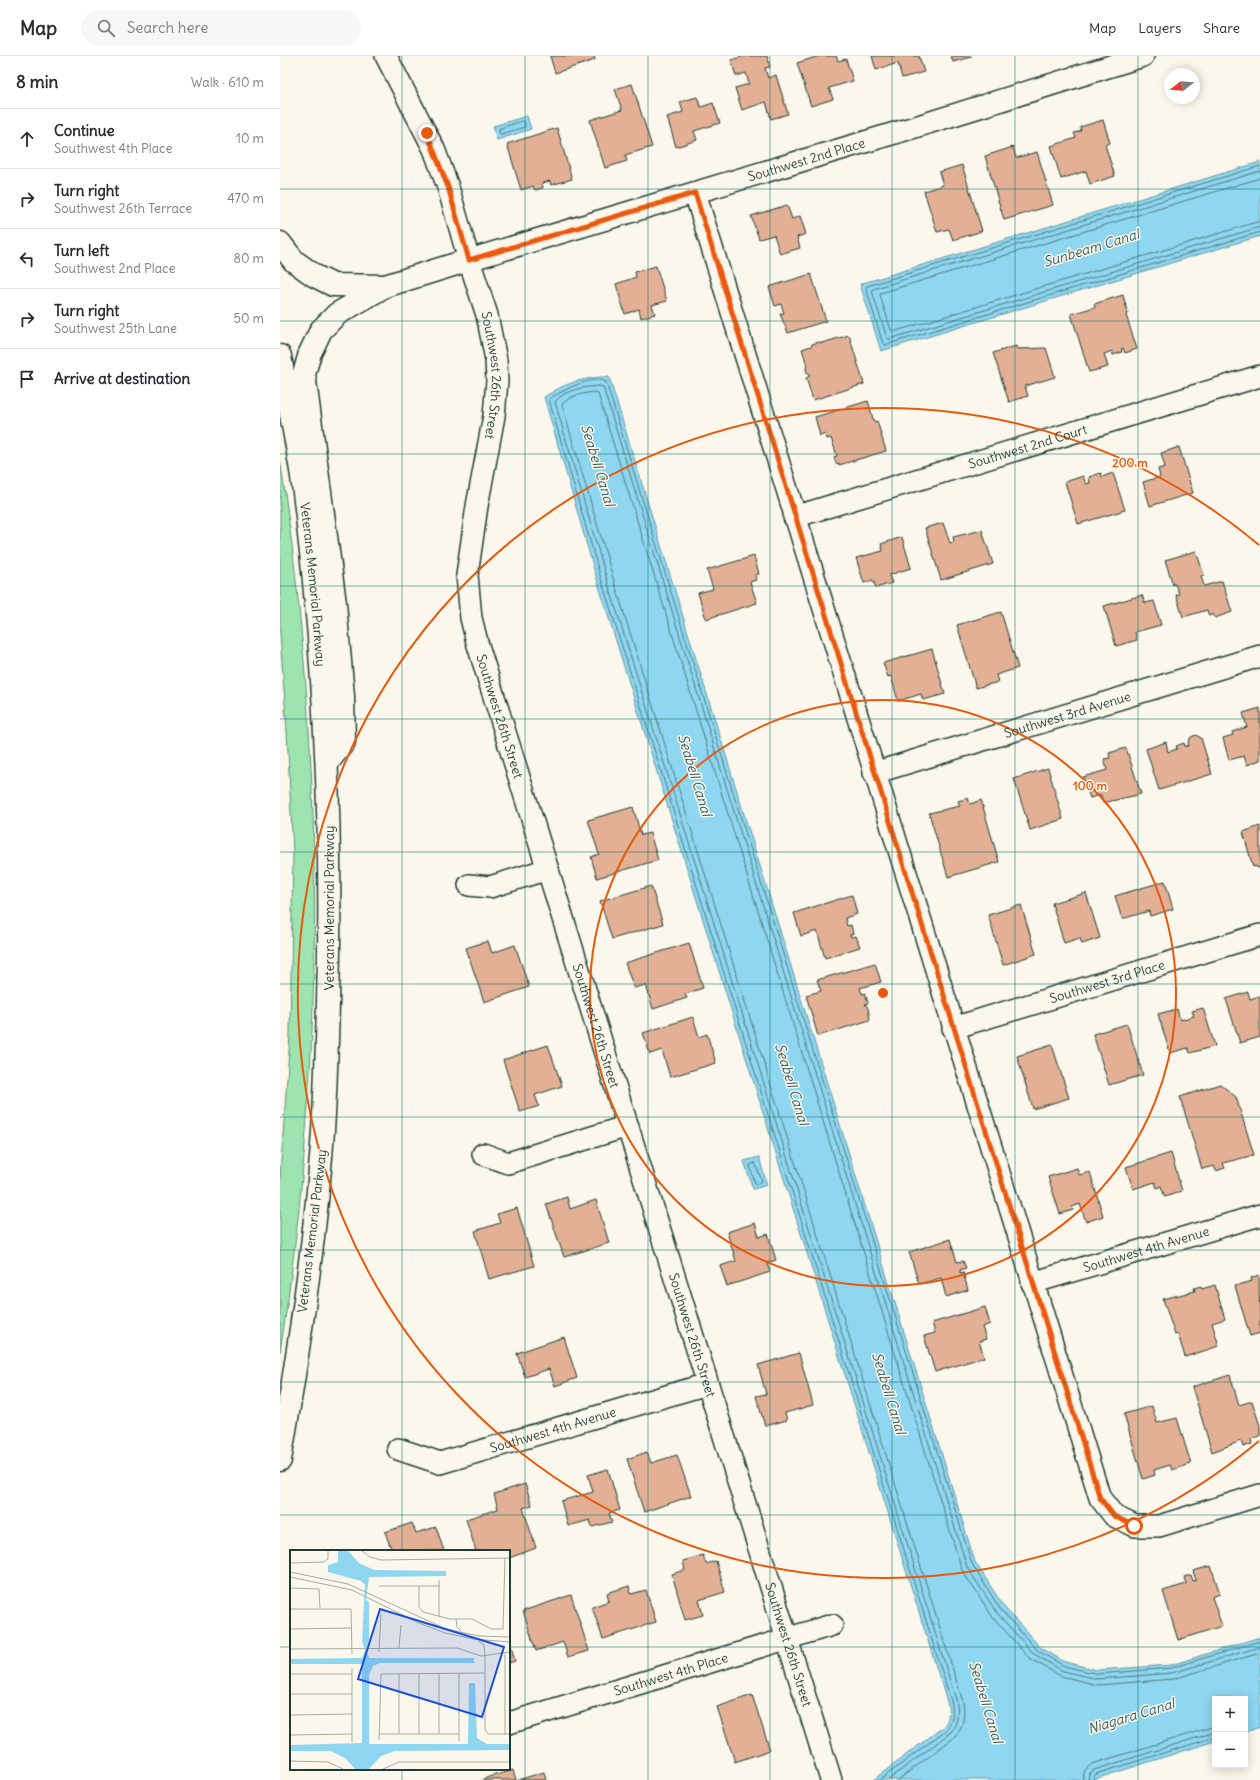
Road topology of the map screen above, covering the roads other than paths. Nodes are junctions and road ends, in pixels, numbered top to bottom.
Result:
1 (386, 56) edge
2 (1143, 56) edge
3 (695, 193) junction
4 (280, 243) edge
5 (469, 260) junction
6 (385, 286) junction
7 (280, 356) edge
8 (1260, 376) edge
9 (794, 517) junction
10 (1260, 656) edge
11 (328, 763) junction
12 (874, 773) junction
13 (548, 869) junction
14 (469, 885) dead end
15 (1260, 935) edge
16 (953, 1028) junction
17 (628, 1126) junction
18 (483, 1154) dead end
19 (1260, 1215) edge
20 (1032, 1283) junction
21 (708, 1384) junction
22 (398, 1449) dead end
23 (280, 1460) edge
24 (1260, 1495) edge
25 (832, 1625) dead end
26 (788, 1639) junction
27 (510, 1723) edge
28 (829, 1773) edge

1 - 5 street, Southwest 26th Street
2 - 3 street, Southwest 2nd Place
3 - 5 street, Southwest 2nd Place
3 - 9 street
4 - 6 highway
5 - 6 highway
5 - 13 street, Southwest 26th Street
6 - 11 highway
7 - 11 highway, Veterans Memorial Parkway
8 - 9 street, Southwest 2nd Court
9 - 12 street
10 - 12 street, Southwest 3rd Avenue
11 - 23 highway, Veterans Memorial Parkway
12 - 16 street
13 - 14 street
13 - 17 street, Southwest 26th Street
15 - 16 street, Southwest 3rd Place
16 - 20 street
17 - 18 street
17 - 21 street, Southwest 26th Street
19 - 20 street, Southwest 4th Avenue
20 - 24 street
21 - 22 street, Southwest 4th Avenue
21 - 26 street, Southwest 26th Street
25 - 26 street, Southwest 4th Place
26 - 27 street, Southwest 4th Place
26 - 28 street, Southwest 26th Street

